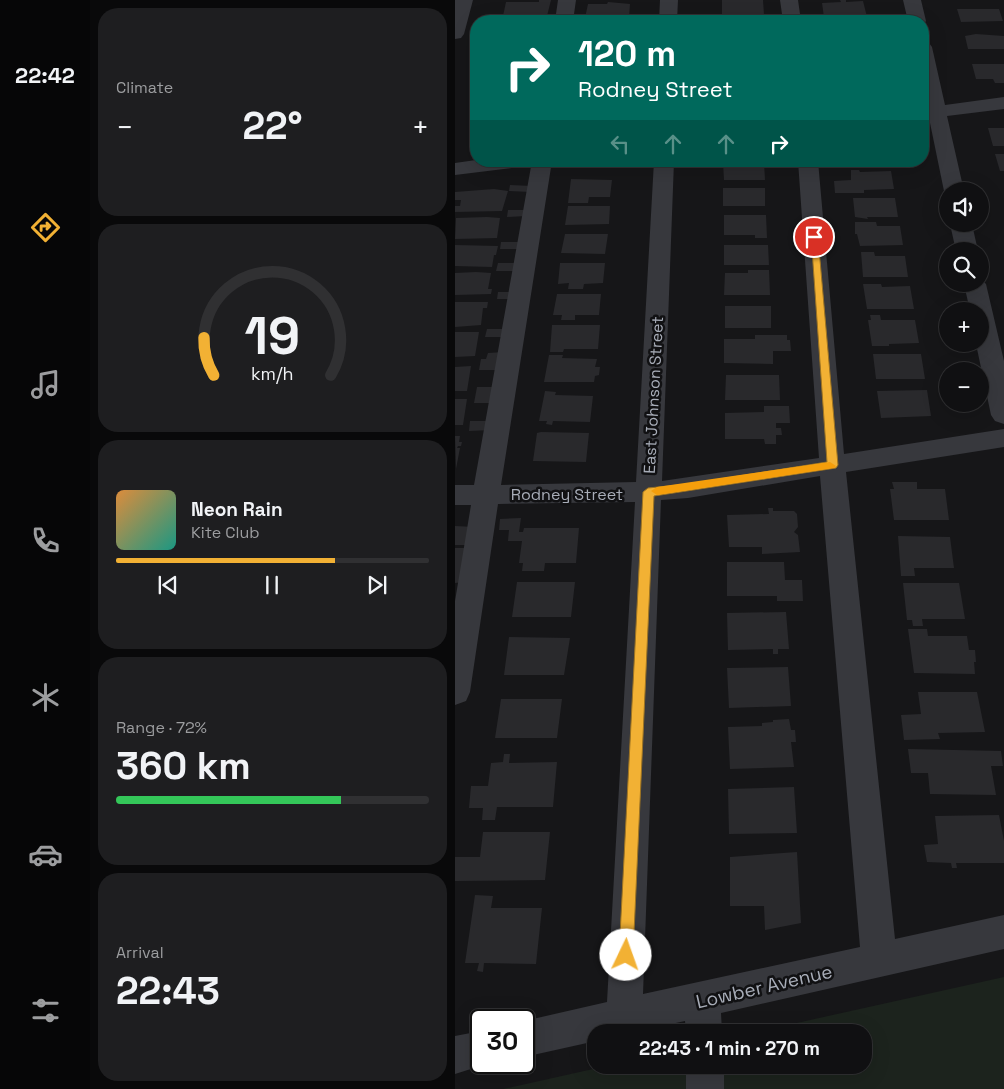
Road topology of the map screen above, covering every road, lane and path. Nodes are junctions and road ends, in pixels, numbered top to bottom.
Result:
1 (464, 0) edge
2 (567, 0) edge
3 (669, 0) edge
4 (789, 0) edge
5 (912, 0) edge
6 (565, 15) edge
7 (668, 15) edge
8 (790, 15) edge
9 (916, 15) edge
10 (455, 34) edge
11 (1004, 103) edge
12 (930, 112) edge
13 (471, 167) edge
14 (541, 167) edge
15 (664, 167) edge
16 (808, 167) edge
17 (455, 169) edge
18 (951, 182) edge
19 (977, 292) edge
20 (1004, 415) edge
21 (1004, 438) edge
22 (832, 465) junction
23 (648, 492) junction
24 (486, 494) junction
25 (455, 495) edge
26 (455, 692) edge
27 (1004, 932) edge
28 (879, 960) junction
29 (703, 1016) edge
30 (624, 1017) junction
31 (535, 1037) edge
32 (470, 1051) edge
33 (455, 1054) edge
34 (705, 1074) edge
35 (705, 1089) edge

1 - 10 street
2 - 6 street
3 - 7 street
4 - 8 street
5 - 9 street
11 - 12 street
12 - 18 street
13 - 17 street
14 - 24 street
15 - 23 street, East Johnson Street
16 - 22 street
19 - 20 street
21 - 22 street, Rodney Street
22 - 23 street, Rodney Street
22 - 28 street
23 - 24 street, Rodney Street
23 - 30 street, East Johnson Street
24 - 25 street, Rodney Street
24 - 26 street
27 - 28 street, Lowber Avenue
28 - 29 street, Lowber Avenue
29 - 30 street, Lowber Avenue
30 - 31 street, Lowber Avenue
32 - 33 street
34 - 35 street

